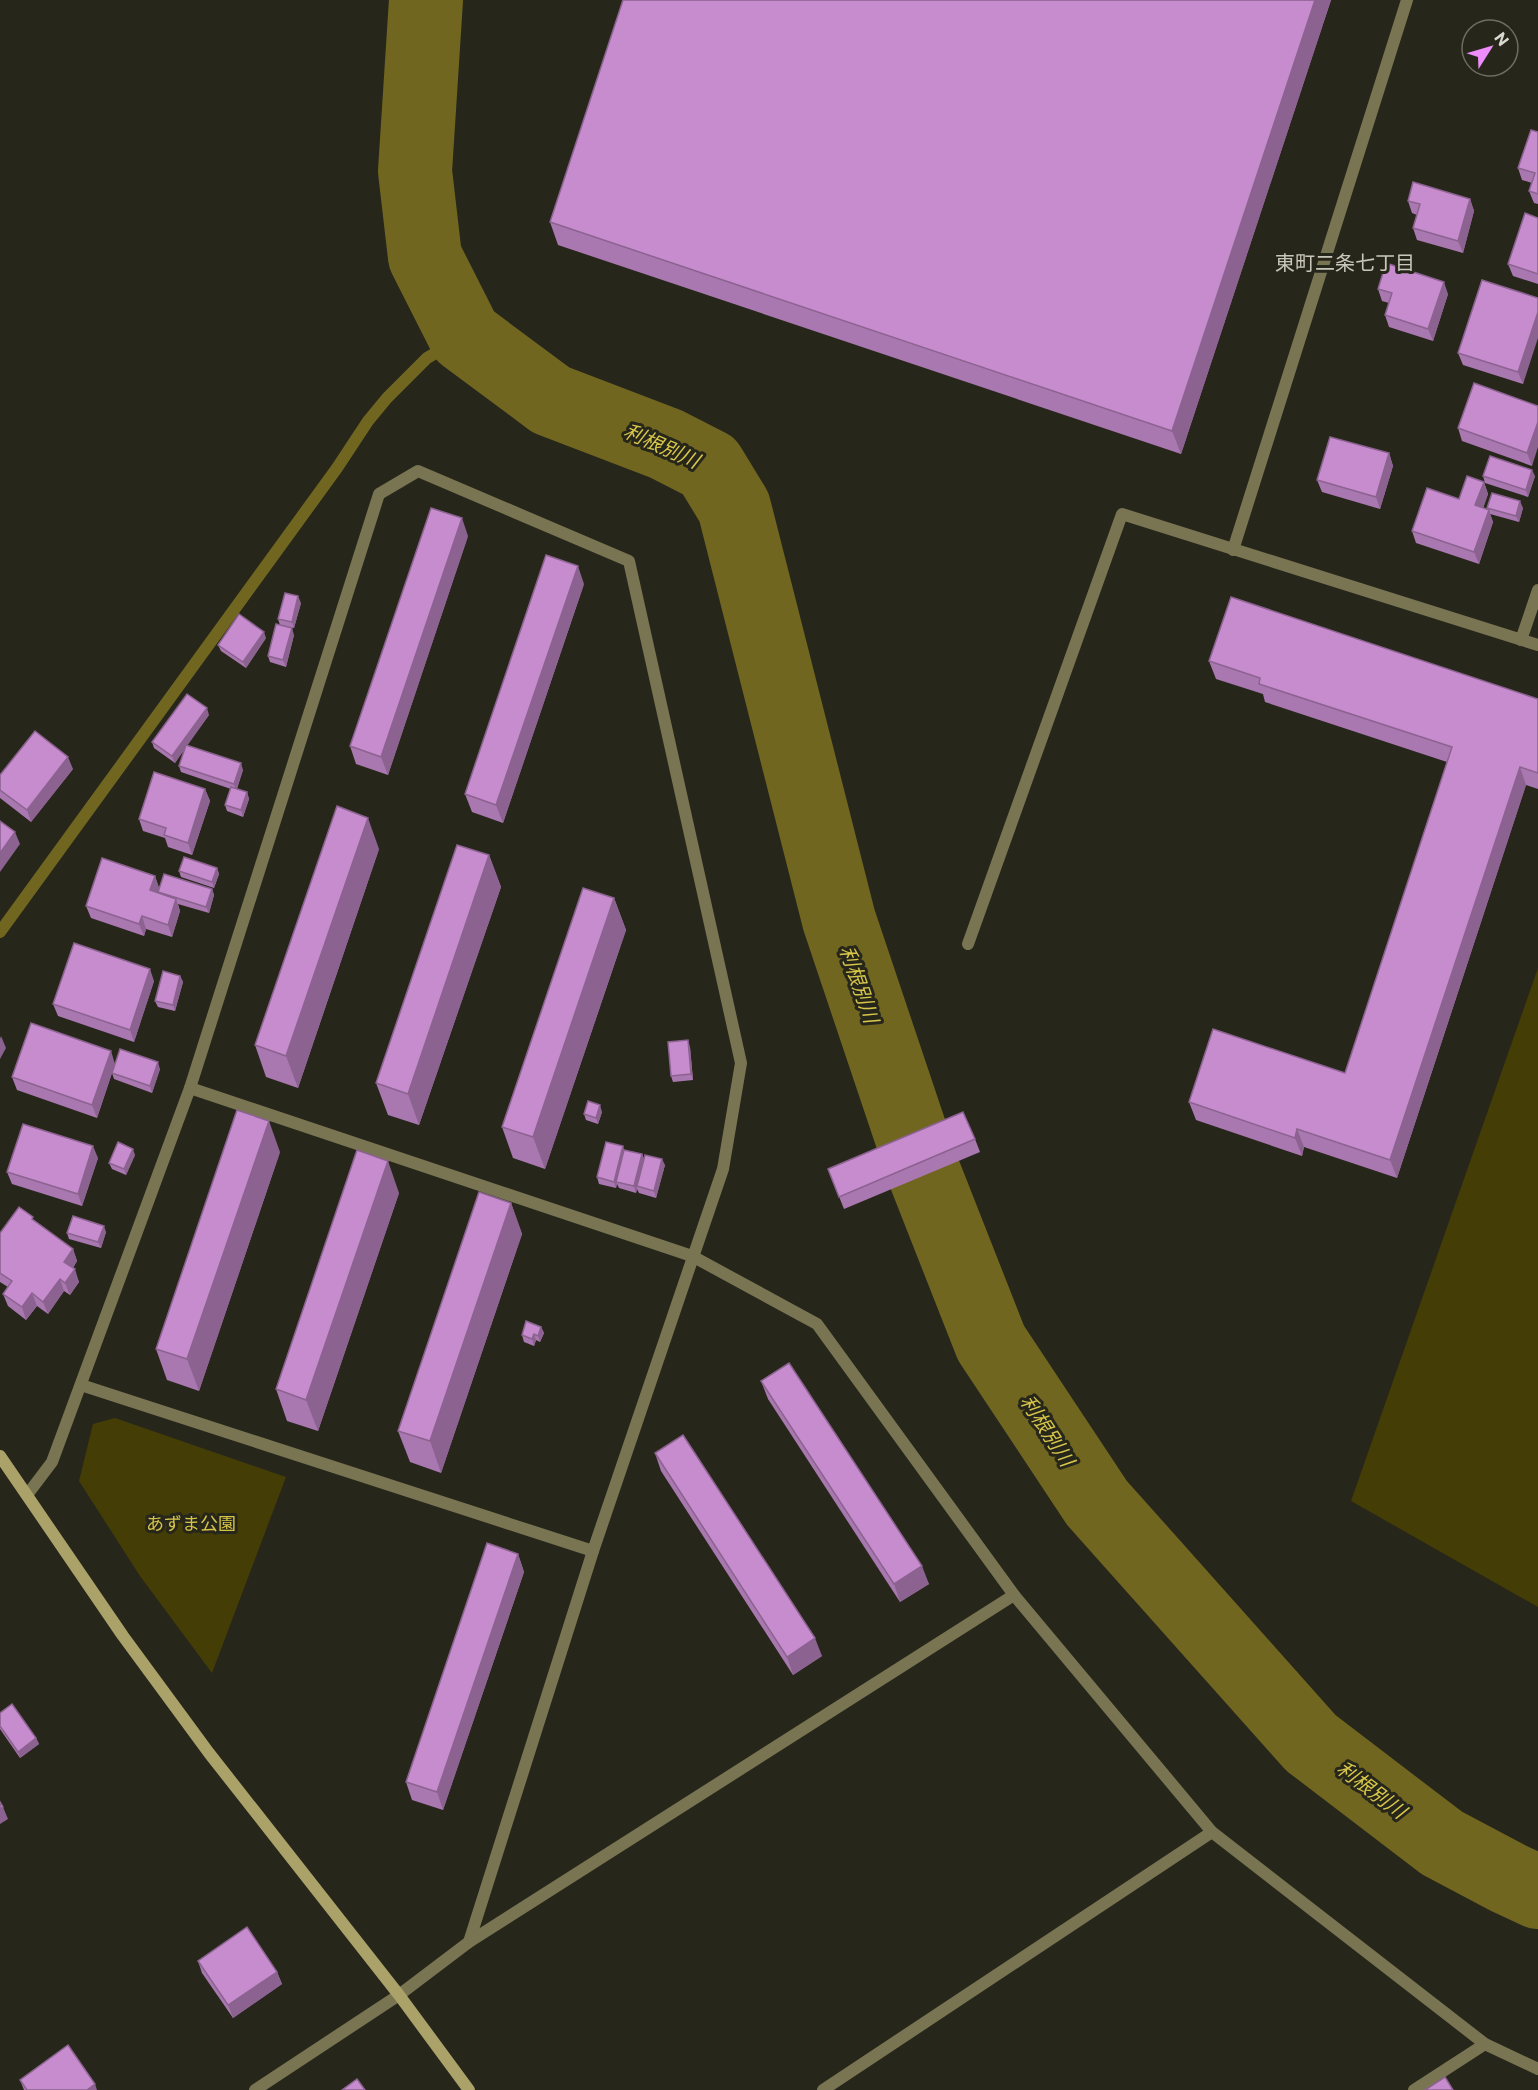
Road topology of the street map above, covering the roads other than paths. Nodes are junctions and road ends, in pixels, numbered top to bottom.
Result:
1 (1407, 0) edge
2 (1233, 549) junction
3 (1538, 590) edge
4 (1521, 640) junction
5 (1538, 645) edge
6 (968, 944) dead end
7 (190, 1088) junction
8 (692, 1256) junction
9 (81, 1385) junction
10 (0, 1456) edge
11 (27, 1495) junction
12 (593, 1551) junction
13 (1014, 1595) junction
14 (1212, 1832) junction
15 (469, 1942) junction
16 (399, 1995) junction
17 (1485, 2044) junction
18 (1538, 2069) edge
19 (255, 2090) edge
20 (469, 2090) edge
21 (823, 2090) edge
22 (1414, 2090) edge

1 - 2 street
2 - 4 street
2 - 6 street
3 - 4 street
4 - 5 street
7 - 8 street
7 - 8 street
7 - 9 street
8 - 12 street
8 - 13 street
9 - 11 street
9 - 12 street
10 - 11 street
11 - 16 street
12 - 15 street
13 - 14 street
13 - 15 street
14 - 17 street
14 - 21 street
15 - 16 street
16 - 19 street
16 - 20 street
17 - 18 street
17 - 22 street

